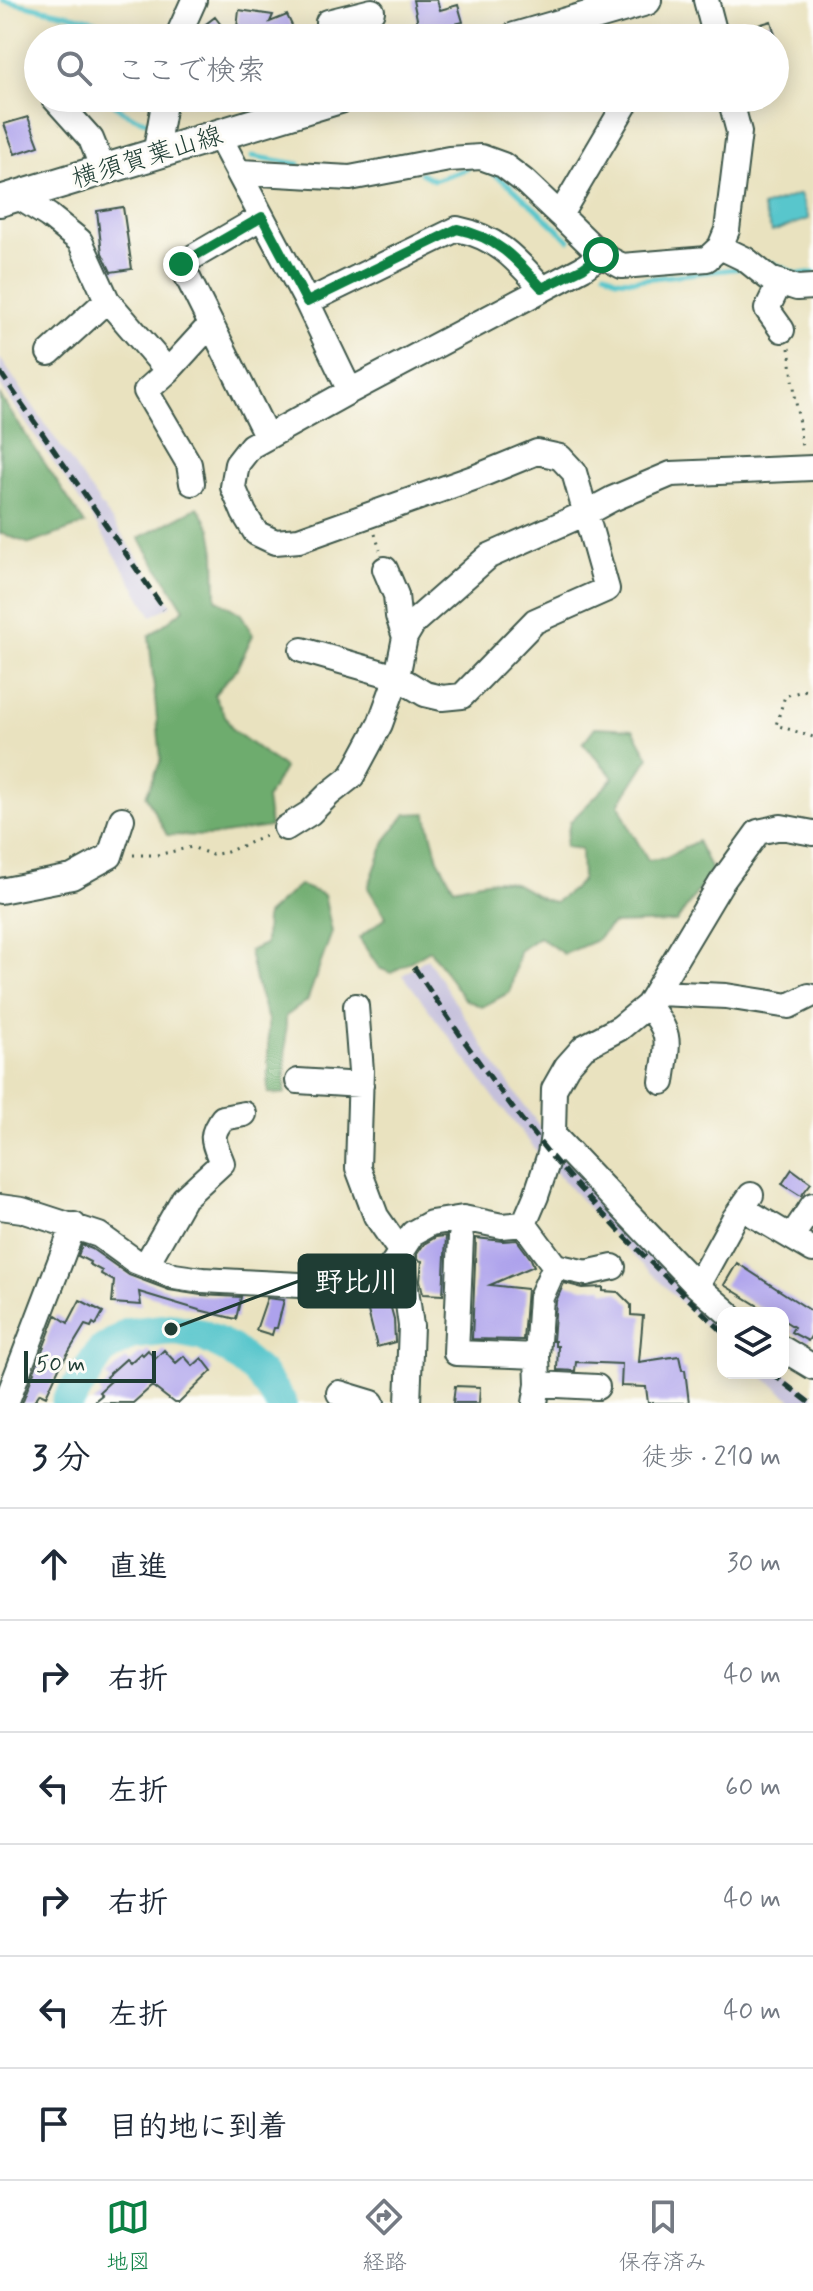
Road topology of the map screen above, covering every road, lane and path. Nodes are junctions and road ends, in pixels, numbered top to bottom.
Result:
1 (194, 0) edge
2 (646, 0) edge
3 (706, 0) edge
4 (372, 11) dead end
5 (183, 24) edge
6 (329, 24) edge
7 (563, 24) edge
8 (712, 24) edge
9 (67, 112) edge
10 (163, 112) edge
11 (291, 112) edge
12 (621, 112) edge
13 (734, 112) edge
14 (218, 134) junction
15 (155, 155) junction
16 (103, 169) junction
17 (240, 172) junction
18 (8, 199) edge
19 (560, 215) junction
20 (262, 217) junction
21 (720, 247) junction
22 (601, 255) junction
23 (780, 282) junction
24 (813, 287) edge
25 (542, 288) junction
26 (107, 300) junction
27 (307, 302) junction
28 (211, 324) junction
29 (782, 330) joint
30 (49, 353) dead end
31 (168, 371) junction
32 (350, 391) junction
33 (267, 437) junction
34 (807, 468) edge
35 (192, 483) dead end
36 (586, 513) junction
37 (369, 516) junction
38 (385, 569) joint
39 (405, 637) junction
40 (302, 650) dead end
41 (397, 677) junction
42 (813, 688) edge
43 (813, 737) edge
44 (122, 819) dead end
45 (286, 828) joint
46 (813, 833) edge
47 (110, 856) junction
48 (0, 891) edge
49 (809, 996) dead end
50 (652, 999) junction
51 (356, 1006) dead end
52 (298, 1081) dead end
53 (663, 1082) dead end
54 (361, 1085) junction
55 (244, 1114) dead end
56 (553, 1135) junction
57 (813, 1205) edge
58 (0, 1207) edge
59 (524, 1224) junction
60 (74, 1225) junction
61 (792, 1236) junction
62 (461, 1237) dead end
63 (813, 1250) edge
64 (401, 1252) junction
65 (146, 1265) junction
66 (555, 1266) junction
67 (613, 1267) dead end
68 (697, 1286) junction
69 (721, 1307) edge
70 (789, 1353) edge
71 (537, 1356) junction
72 (813, 1367) edge
73 (597, 1387) dead end
74 (339, 1393) dead end
75 (536, 1394) edge
76 (6, 1403) edge
77 (372, 1403) edge
78 (408, 1403) edge

1 - 5 street
2 - 7 main road
3 - 8 street
4 - 6 street
9 - 16 street
10 - 15 street
11 - 14 main road, 横須賀葉山線
12 - 19 street
13 - 21 street
14 - 15 main road, 横須賀葉山線
14 - 17 street
15 - 16 main road, 横須賀葉山線
16 - 18 main road, 横須賀葉山線
17 - 19 street
17 - 20 street
18 - 26 street
19 - 22 street
20 - 27 street
20 - 28 street
21 - 22 street
21 - 23 street
22 - 25 street
23 - 24 street
23 - 29 street
25 - 27 street
25 - 32 street
26 - 30 street
26 - 31 street
27 - 32 street
28 - 31 street
28 - 33 street
29 - 34 path
31 - 35 street
32 - 33 street
33 - 37 street
34 - 36 street
36 - 37 street
36 - 39 street
36 - 41 street
37 - 38 path
38 - 39 street
39 - 41 street
40 - 41 street
41 - 45 street
42 - 43 path
44 - 47 street
45 - 47 path
46 - 50 street
47 - 48 street
49 - 50 street
50 - 53 street
50 - 56 street
51 - 54 street
52 - 54 street
54 - 64 street
55 - 65 street
56 - 59 street
56 - 68 street
57 - 61 street
58 - 60 street
59 - 64 street
59 - 66 street
60 - 65 street
60 - 76 street
61 - 63 street
61 - 68 street
62 - 71 street
64 - 65 street
64 - 78 street
66 - 67 street
66 - 71 street
68 - 69 street
70 - 72 street
71 - 75 street
73 - 75 street
74 - 77 street

